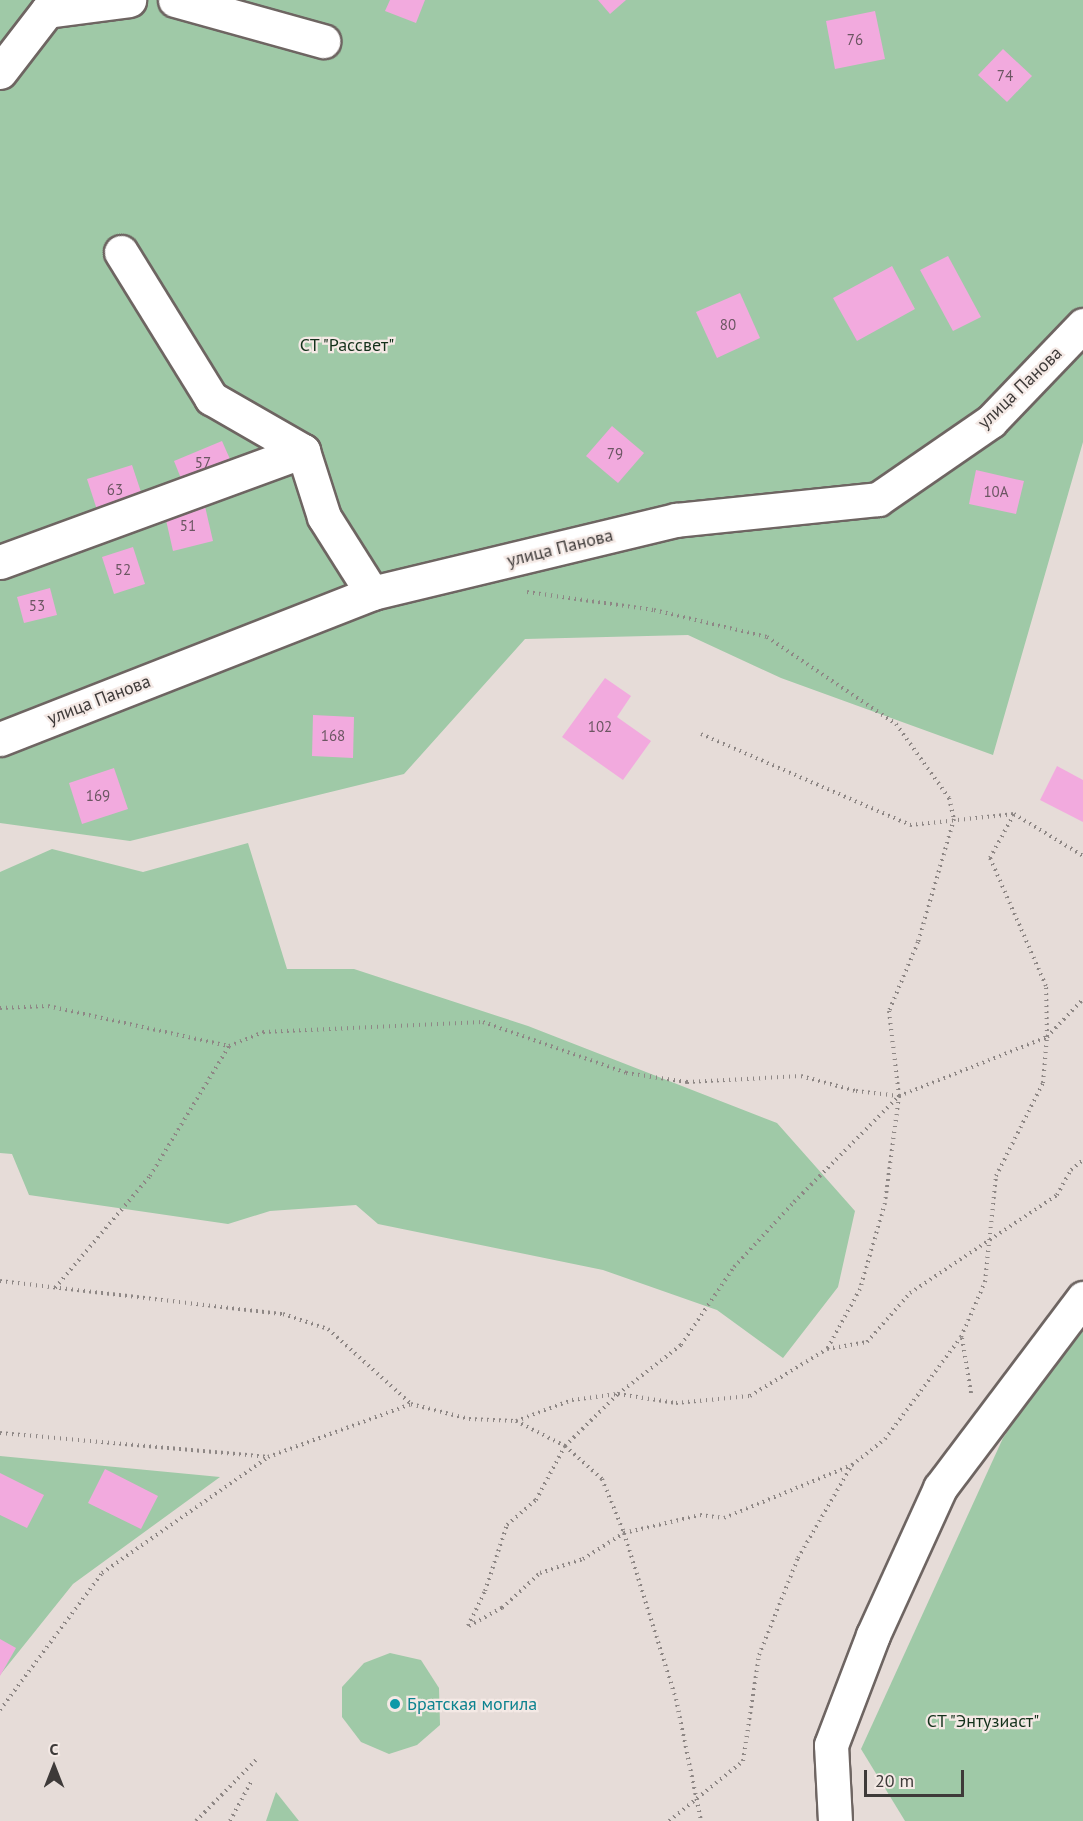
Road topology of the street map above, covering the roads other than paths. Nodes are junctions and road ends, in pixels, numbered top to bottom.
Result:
1 (129, 0) edge
2 (175, 0) edge
3 (323, 41) dead end
4 (0, 72) edge
5 (121, 252) dead end
6 (1083, 325) edge
7 (303, 451) junction
8 (0, 562) edge
9 (372, 593) junction
10 (0, 739) edge
11 (1083, 1298) edge
12 (835, 1821) edge

1 - 4 street
2 - 3 street
5 - 7 street
6 - 9 street, улица Панова
7 - 8 street
7 - 9 street
9 - 10 street, улица Панова
11 - 12 street

